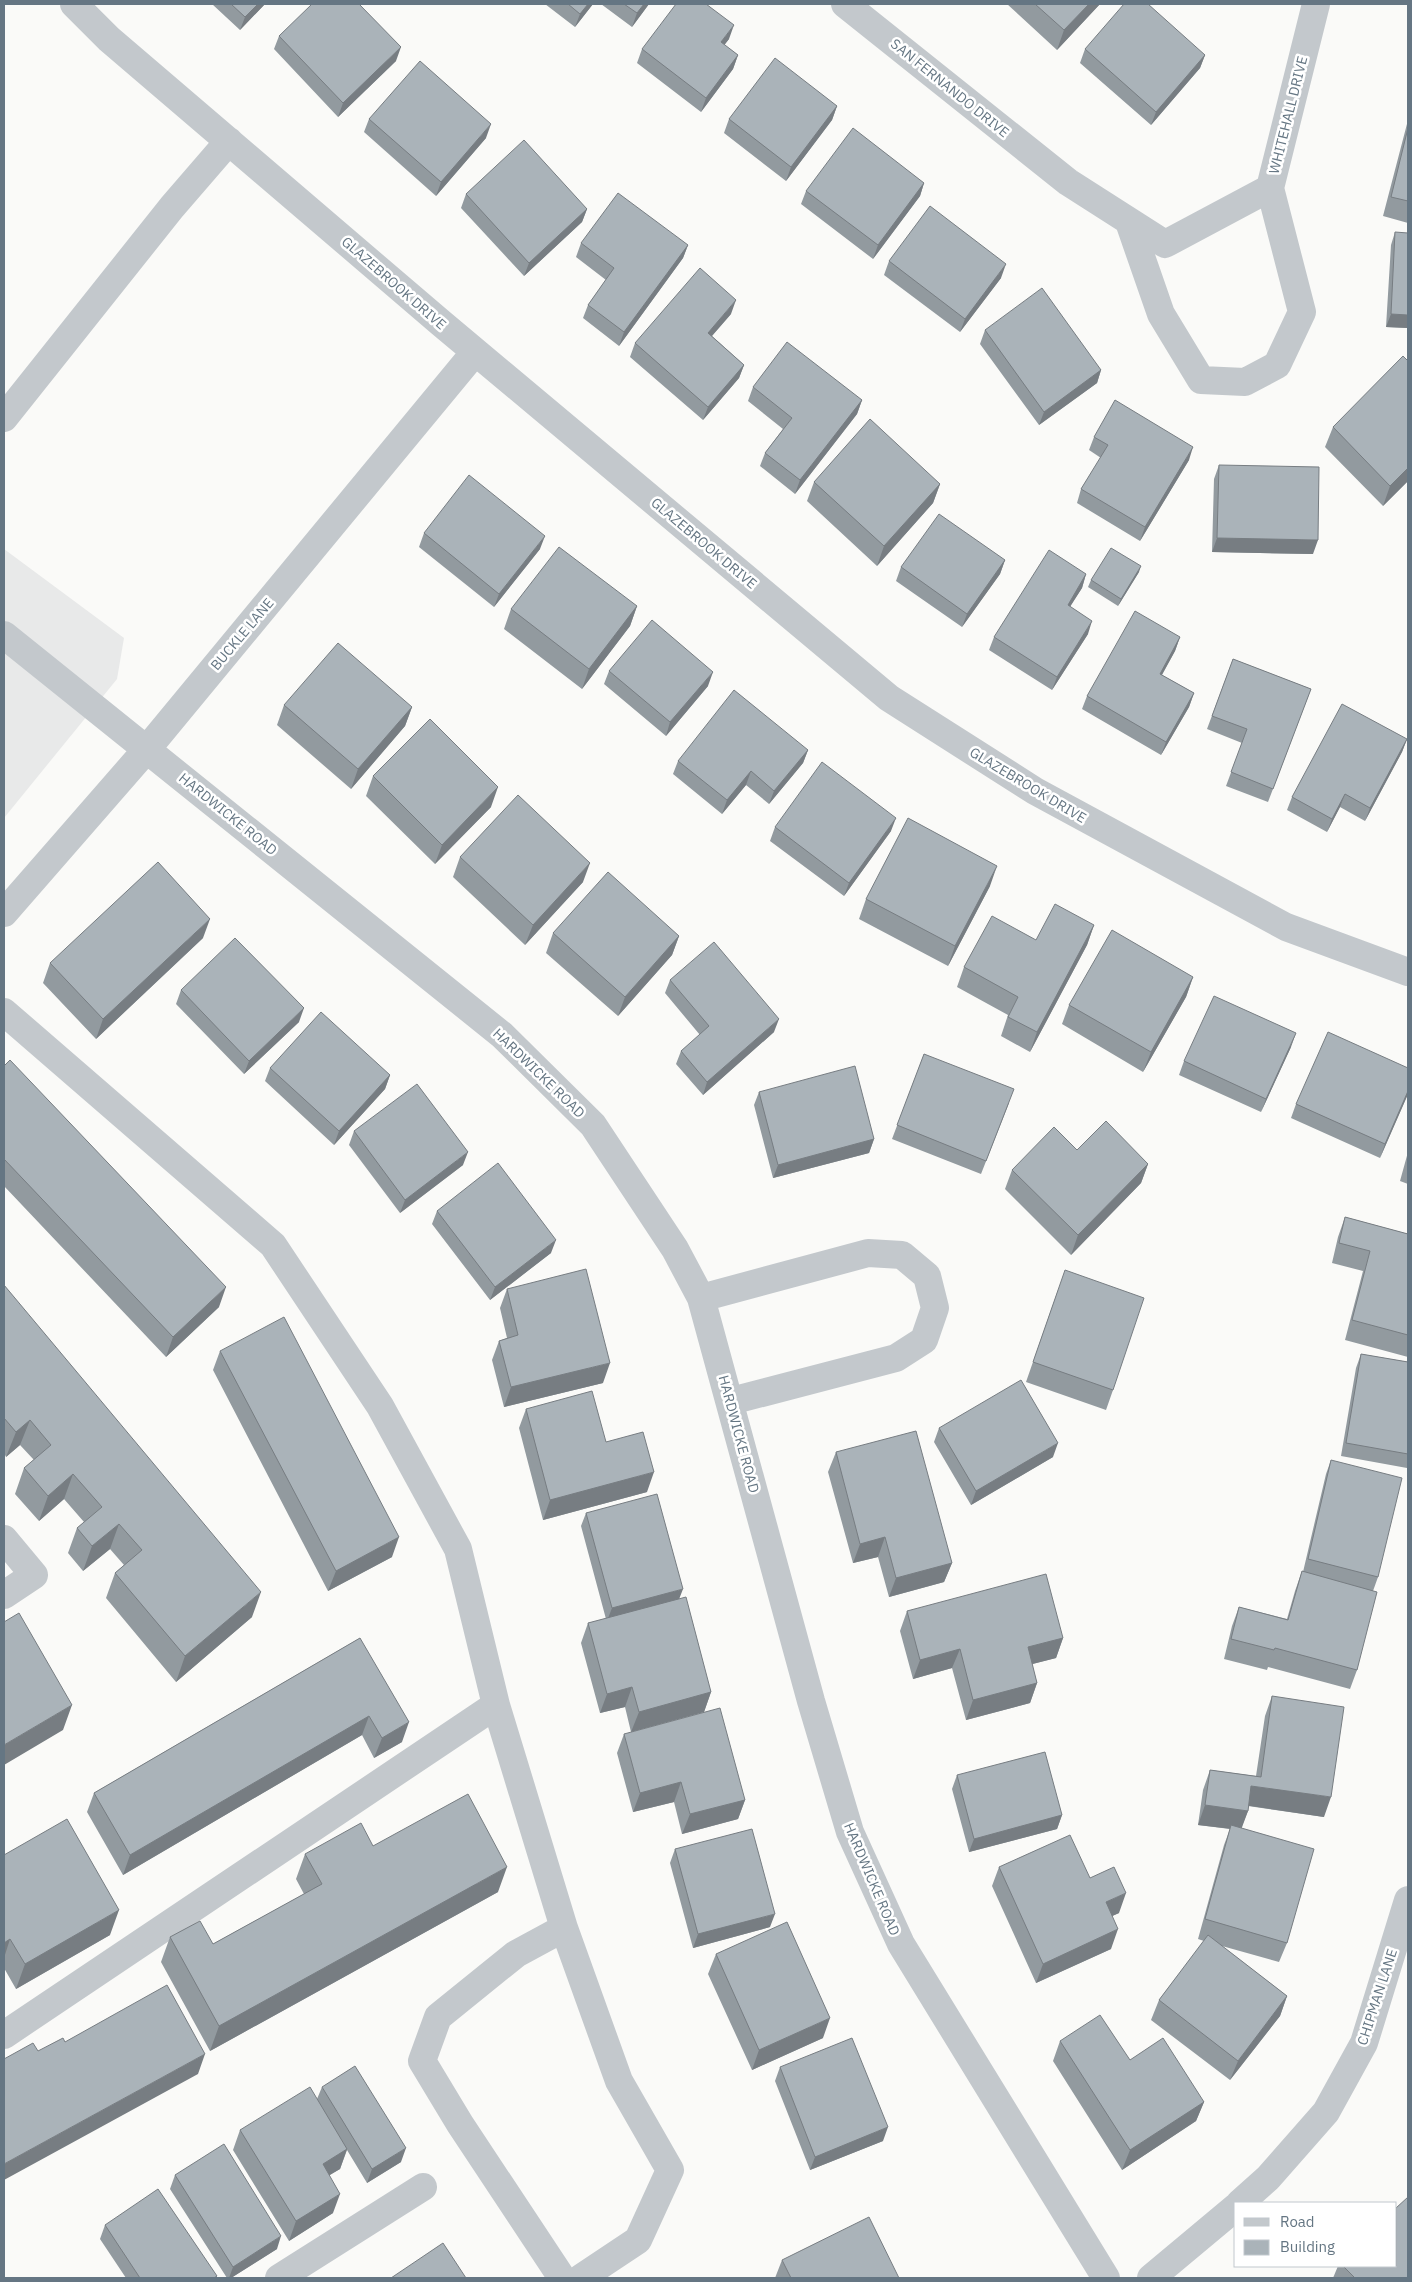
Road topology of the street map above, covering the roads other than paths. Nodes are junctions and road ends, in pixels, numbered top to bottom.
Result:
1 (74, 4) edge
2 (845, 4) edge
3 (1316, 4) edge
4 (229, 141) junction
5 (1056, 172) joint
6 (1270, 188) junction
7 (1129, 222) junction
8 (475, 352) junction
9 (4, 418) edge
10 (4, 635) edge
11 (147, 749) junction
12 (4, 913) edge
13 (1408, 972) edge
14 (4, 1012) edge
15 (701, 1298) junction
16 (731, 1401) junction
17 (4, 1539) edge
18 (4, 1595) edge
19 (496, 1705) junction
20 (1408, 1900) edge
21 (564, 1928) junction
22 (4, 2035) edge
23 (422, 2187) dead end
24 (1241, 2202) edge
25 (1234, 2209) edge
26 (307, 2271) edge
27 (279, 2278) edge
28 (562, 2278) edge
29 (581, 2278) edge
30 (1106, 2278) edge
31 (1151, 2278) edge

1 - 4 street, GLAZEBROOK DRIVE
2 - 5 street, SAN FERNANDO DRIVE
3 - 6 street, WHITEHALL DRIVE
4 - 8 street, GLAZEBROOK DRIVE
4 - 9 street
5 - 7 street, WHITEHALL DRIVE
6 - 7 street, WHITEHALL DRIVE
6 - 7 street
8 - 11 street, BUCKLE LANE
8 - 13 street, GLAZEBROOK DRIVE
10 - 11 street, HARDWICKE ROAD
11 - 12 street, BUCKLE LANE
11 - 15 street, HARDWICKE ROAD
14 - 19 street
15 - 16 street, HARDWICKE ROAD
15 - 16 street
16 - 30 street, HARDWICKE ROAD
17 - 18 street
19 - 21 street
19 - 22 street
20 - 24 street, CHIPMAN LANE
21 - 28 street
21 - 29 street
23 - 26 street
25 - 31 street
26 - 27 street

